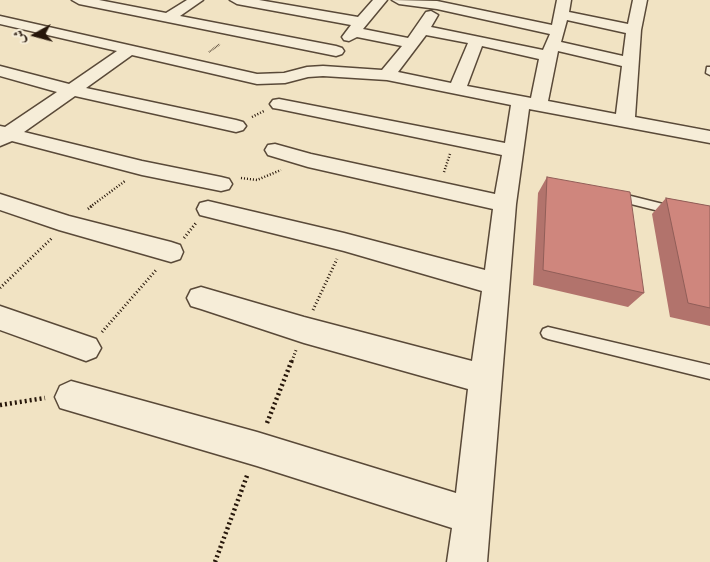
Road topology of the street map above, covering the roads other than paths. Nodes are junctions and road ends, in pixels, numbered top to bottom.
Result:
1 (79, 0) edge
2 (196, 0) edge
3 (238, 0) edge
4 (380, 0) edge
5 (480, 0) edge
6 (564, 0) edge
7 (640, 0) edge
8 (255, 1) edge
9 (406, 1) edge
10 (437, 5) junction
11 (472, 12) junction
12 (147, 13) junction
13 (562, 15) junction
14 (169, 17) junction
15 (0, 20) edge
16 (356, 27) junction
17 (422, 30) junction
18 (634, 30) junction
19 (477, 40) junction
20 (89, 41) junction
21 (412, 43) junction
22 (553, 44) junction
23 (129, 50) junction
24 (336, 52) junction
25 (631, 63) junction
26 (710, 69) edge
27 (0, 71) edge
28 (322, 71) junction
29 (710, 73) edge
30 (387, 75) junction
31 (457, 89) junction
32 (71, 90) junction
33 (278, 104) road end
34 (530, 104) junction
35 (625, 121) junction
36 (236, 126) road end
37 (3, 136) edge
38 (710, 137) edge
39 (275, 150) dead end
40 (513, 151) junction
41 (221, 184) road end
42 (631, 200) edge
43 (0, 202) edge
44 (505, 204) junction
45 (208, 209) road end
46 (684, 213) edge
47 (171, 252) road end
48 (497, 284) junction
49 (201, 298) dead end
50 (0, 318) edge
51 (548, 333) dead end
52 (86, 348) road end
53 (710, 372) edge
54 (485, 379) junction
55 (70, 397) road end
56 (472, 516) junction
57 (467, 562) edge

1 - 12 street
2 - 14 street
3 - 8 street
4 - 16 street
5 - 11 street
6 - 13 street
7 - 18 street
8 - 16 street
9 - 10 street
10 - 11 street
10 - 17 street
11 - 22 street
12 - 14 street
12 - 20 street
13 - 18 street
13 - 22 street
14 - 24 street
15 - 20 street
16 - 21 street
16 - 24 street
17 - 19 street
17 - 21 street
18 - 25 street
19 - 22 street
19 - 31 street
20 - 23 street
21 - 30 street
22 - 25 street
22 - 34 street
23 - 28 street
23 - 32 street
24 - 28 street
25 - 35 street
26 - 29 lane
27 - 32 street
28 - 30 street
30 - 31 street
31 - 34 street
32 - 36 street
32 - 37 street
33 - 40 street
34 - 35 street
34 - 40 street
35 - 38 street
37 - 41 street
39 - 44 street
40 - 44 street
42 - 46 lane
43 - 47 street
44 - 48 street
45 - 48 street
48 - 54 street
49 - 54 street
50 - 52 street
51 - 53 lane
54 - 56 street
55 - 56 street
56 - 57 street

